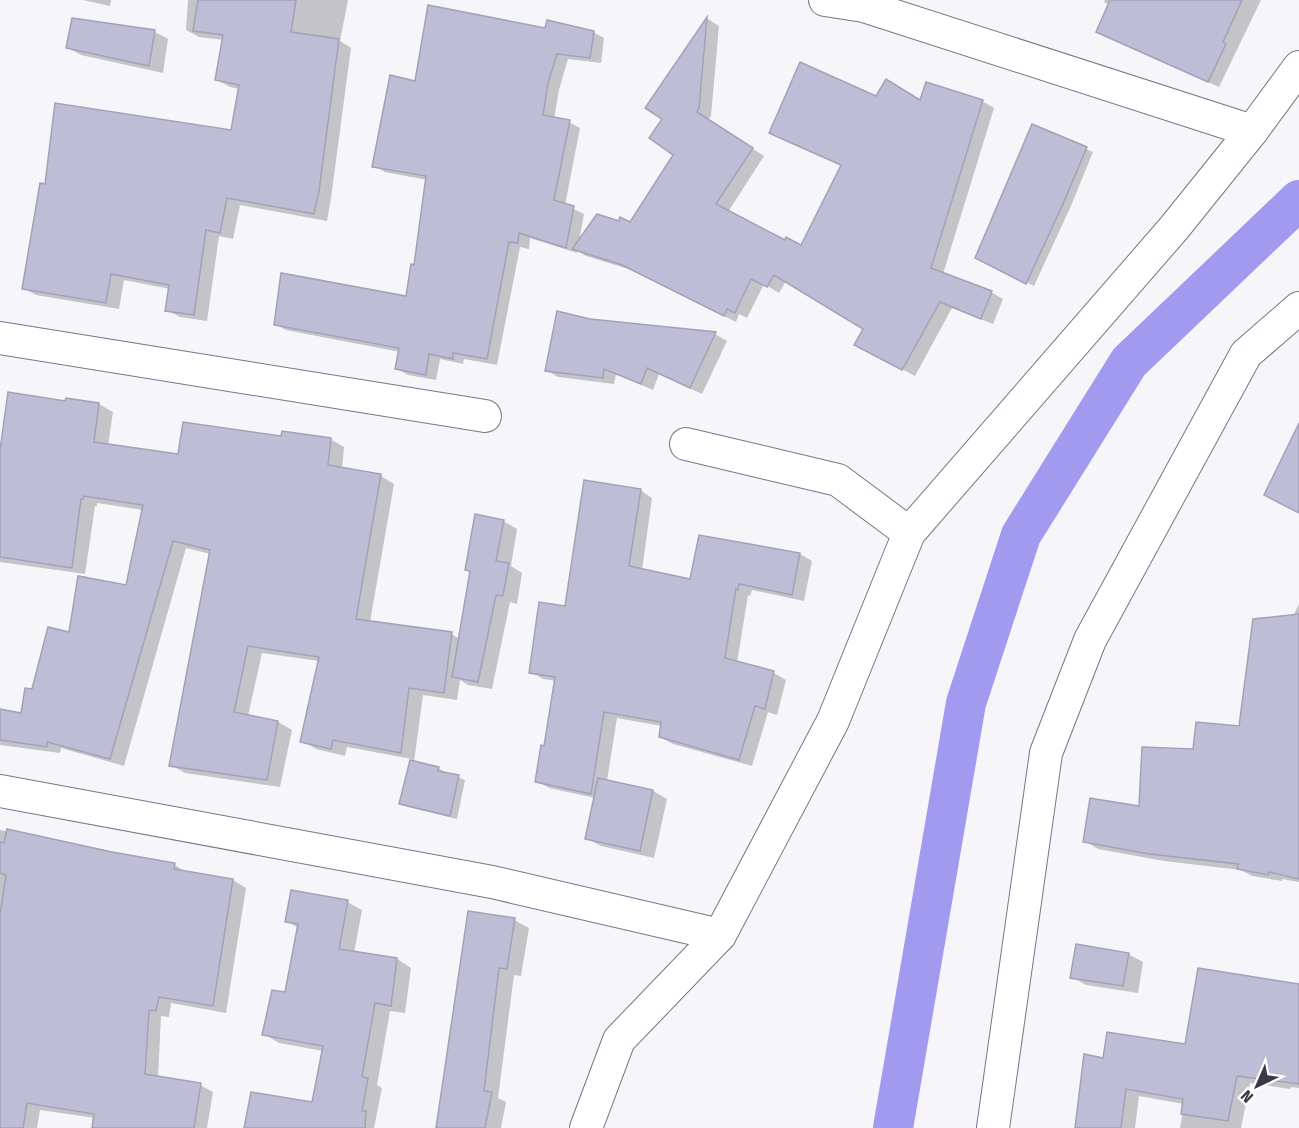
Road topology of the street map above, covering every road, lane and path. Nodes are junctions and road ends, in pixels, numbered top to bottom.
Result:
1 (825, 0) edge
2 (867, 3) edge
3 (1299, 66) edge
4 (1252, 131) junction
5 (1299, 308) edge
6 (0, 338) edge
7 (485, 416) dead end
8 (686, 444) dead end
9 (909, 533) junction
10 (0, 791) edge
11 (720, 935) junction
12 (586, 1128) edge
13 (993, 1128) edge

1 - 2 street
2 - 4 street
3 - 4 street
4 - 9 street
5 - 13 street
6 - 7 street
8 - 9 street
9 - 11 street
10 - 11 street
11 - 12 street

